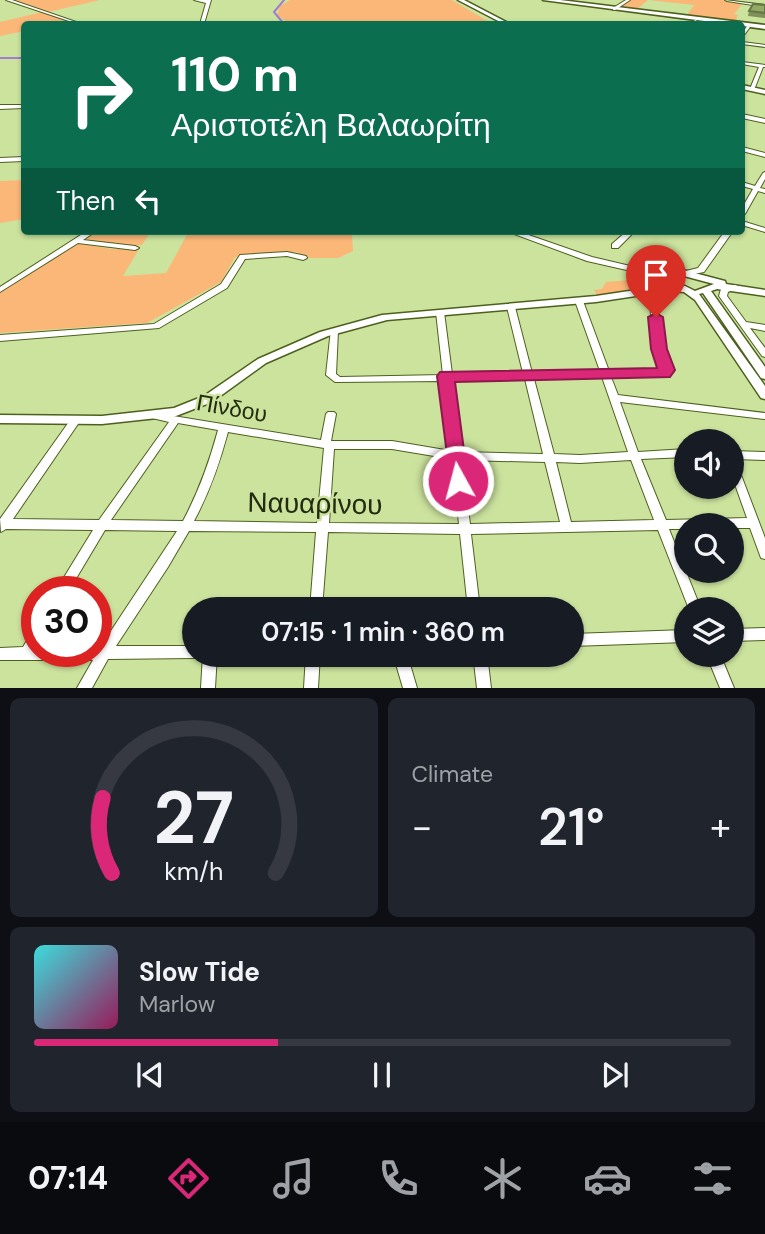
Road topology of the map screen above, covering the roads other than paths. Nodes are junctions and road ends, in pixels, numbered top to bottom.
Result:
1 (8, 0) edge
2 (196, 0) edge
3 (454, 0) edge
4 (460, 0) edge
5 (532, 0) edge
6 (546, 0) edge
7 (628, 0) edge
8 (727, 0) edge
9 (209, 1) edge
10 (747, 1) edge
11 (589, 3) edge
12 (765, 6) edge
13 (614, 9) junction
14 (71, 21) edge
15 (203, 21) edge
16 (493, 21) edge
17 (501, 21) edge
18 (696, 21) edge
19 (709, 21) edge
20 (745, 25) edge
21 (745, 27) edge
22 (765, 28) edge
23 (745, 43) edge
24 (765, 46) edge
25 (745, 63) edge
26 (763, 66) edge
27 (745, 88) edge
28 (752, 89) junction
29 (765, 92) edge
30 (0, 107) edge
31 (21, 107) edge
32 (745, 117) edge
33 (765, 121) edge
34 (745, 150) edge
35 (765, 155) edge
36 (21, 159) edge
37 (0, 160) edge
38 (765, 174) edge
39 (745, 185) edge
40 (762, 190) edge
41 (745, 210) edge
42 (745, 224) edge
43 (765, 230) edge
44 (86, 235) edge
45 (522, 235) edge
46 (627, 235) edge
47 (726, 235) edge
48 (76, 241) junction
49 (615, 246) dead end
50 (135, 247) dead end
51 (303, 258) dead end
52 (640, 271) dead end
53 (688, 273) junction
54 (675, 278) junction
55 (706, 285) junction
56 (735, 287) junction
57 (0, 290) edge
58 (686, 290) junction
59 (648, 291) junction
60 (765, 293) edge
61 (579, 301) junction
62 (511, 307) junction
63 (440, 312) junction
64 (744, 324) junction
65 (765, 328) edge
66 (334, 331) junction
67 (0, 338) edge
68 (765, 354) edge
69 (604, 374) junction
70 (528, 375) junction
71 (765, 375) edge
72 (446, 376) junction
73 (765, 395) edge
74 (613, 398) junction
75 (331, 414) dead end
76 (155, 416) junction
77 (765, 416) edge
78 (0, 419) edge
79 (176, 419) junction
80 (75, 421) junction
81 (223, 430) junction
82 (327, 445) junction
83 (674, 453) edge
84 (634, 454) junction
85 (744, 455) edge
86 (455, 456) junction
87 (765, 456) edge
88 (549, 460) junction
89 (744, 495) edge
90 (754, 523) junction
91 (662, 524) junction
92 (102, 525) junction
93 (1, 526) edge
94 (187, 526) junction
95 (567, 527) junction
96 (321, 528) junction
97 (464, 530) junction
98 (765, 554) edge
99 (71, 576) edge
100 (317, 597) edge
101 (472, 597) edge
102 (690, 597) edge
103 (765, 634) edge
104 (744, 635) edge
105 (674, 636) edge
106 (584, 640) edge
107 (112, 641) edge
108 (182, 652) edge
109 (112, 653) edge
110 (0, 654) edge
111 (21, 654) edge
112 (96, 667) edge
113 (209, 667) edge
114 (312, 667) edge
115 (404, 667) edge
116 (482, 667) edge
117 (718, 667) edge
118 (84, 688) edge
119 (208, 688) edge
120 (311, 688) edge
121 (410, 688) edge
122 (484, 688) edge
123 (727, 688) edge

1 - 14 street
2 - 9 street
3 - 16 main road
4 - 17 main road
5 - 18 main road
6 - 11 main road
7 - 13 street
8 - 10 street
9 - 15 street
10 - 12 street
11 - 13 main road
13 - 19 main road
20 - 22 main road
21 - 22 main road
23 - 24 street
25 - 26 street
26 - 28 street
27 - 28 main road
28 - 29 main road
30 - 31 street
32 - 33 street
34 - 35 street
36 - 37 street
38 - 40 street
39 - 40 street
40 - 41 street
42 - 43 street
44 - 48 street
45 - 52 street
46 - 49 street
47 - 53 street
48 - 50 street
48 - 57 street
51 - 67 street
53 - 54 street
53 - 55 street
54 - 58 street
54 - 59 street
55 - 56 street
55 - 58 street
55 - 71 street
56 - 60 street
56 - 64 street
58 - 59 street
58 - 73 street
59 - 61 street
59 - 69 street
61 - 62 street
61 - 69 street
62 - 63 street
62 - 70 street
63 - 66 street
63 - 72 street
64 - 65 street
64 - 68 street
66 - 72 street
66 - 76 street
69 - 70 street
69 - 74 street
70 - 72 street
70 - 88 street
72 - 86 street
74 - 77 street
74 - 84 street
75 - 82 street
76 - 79 street, Πίνδου
76 - 80 street, Πίνδου
78 - 80 street, Πίνδου
79 - 81 street, Πίνδου
79 - 92 street
80 - 93 street
81 - 82 street, Πίνδου
81 - 94 street
82 - 86 street, Πίνδου
82 - 96 street
83 - 84 street, Πίνδου
84 - 88 street, Πίνδου
84 - 91 street
85 - 87 street
86 - 88 street, Πίνδου
86 - 97 street
88 - 95 street
89 - 90 street
90 - 91 street, Ναυαρίνου
90 - 98 street
91 - 95 street, Ναυαρίνου
91 - 102 street
92 - 93 street, Ναυαρίνου
92 - 94 street, Ναυαρίνου
92 - 99 street
94 - 96 street, Ναυαρίνου
94 - 107 street
95 - 97 street, Ναυαρίνου
96 - 97 street, Ναυαρίνου
96 - 100 street
97 - 101 street
103 - 104 street
105 - 106 street
108 - 109 street
110 - 111 street
112 - 118 street
113 - 119 street
114 - 120 street
115 - 121 street
116 - 122 street
117 - 123 street

